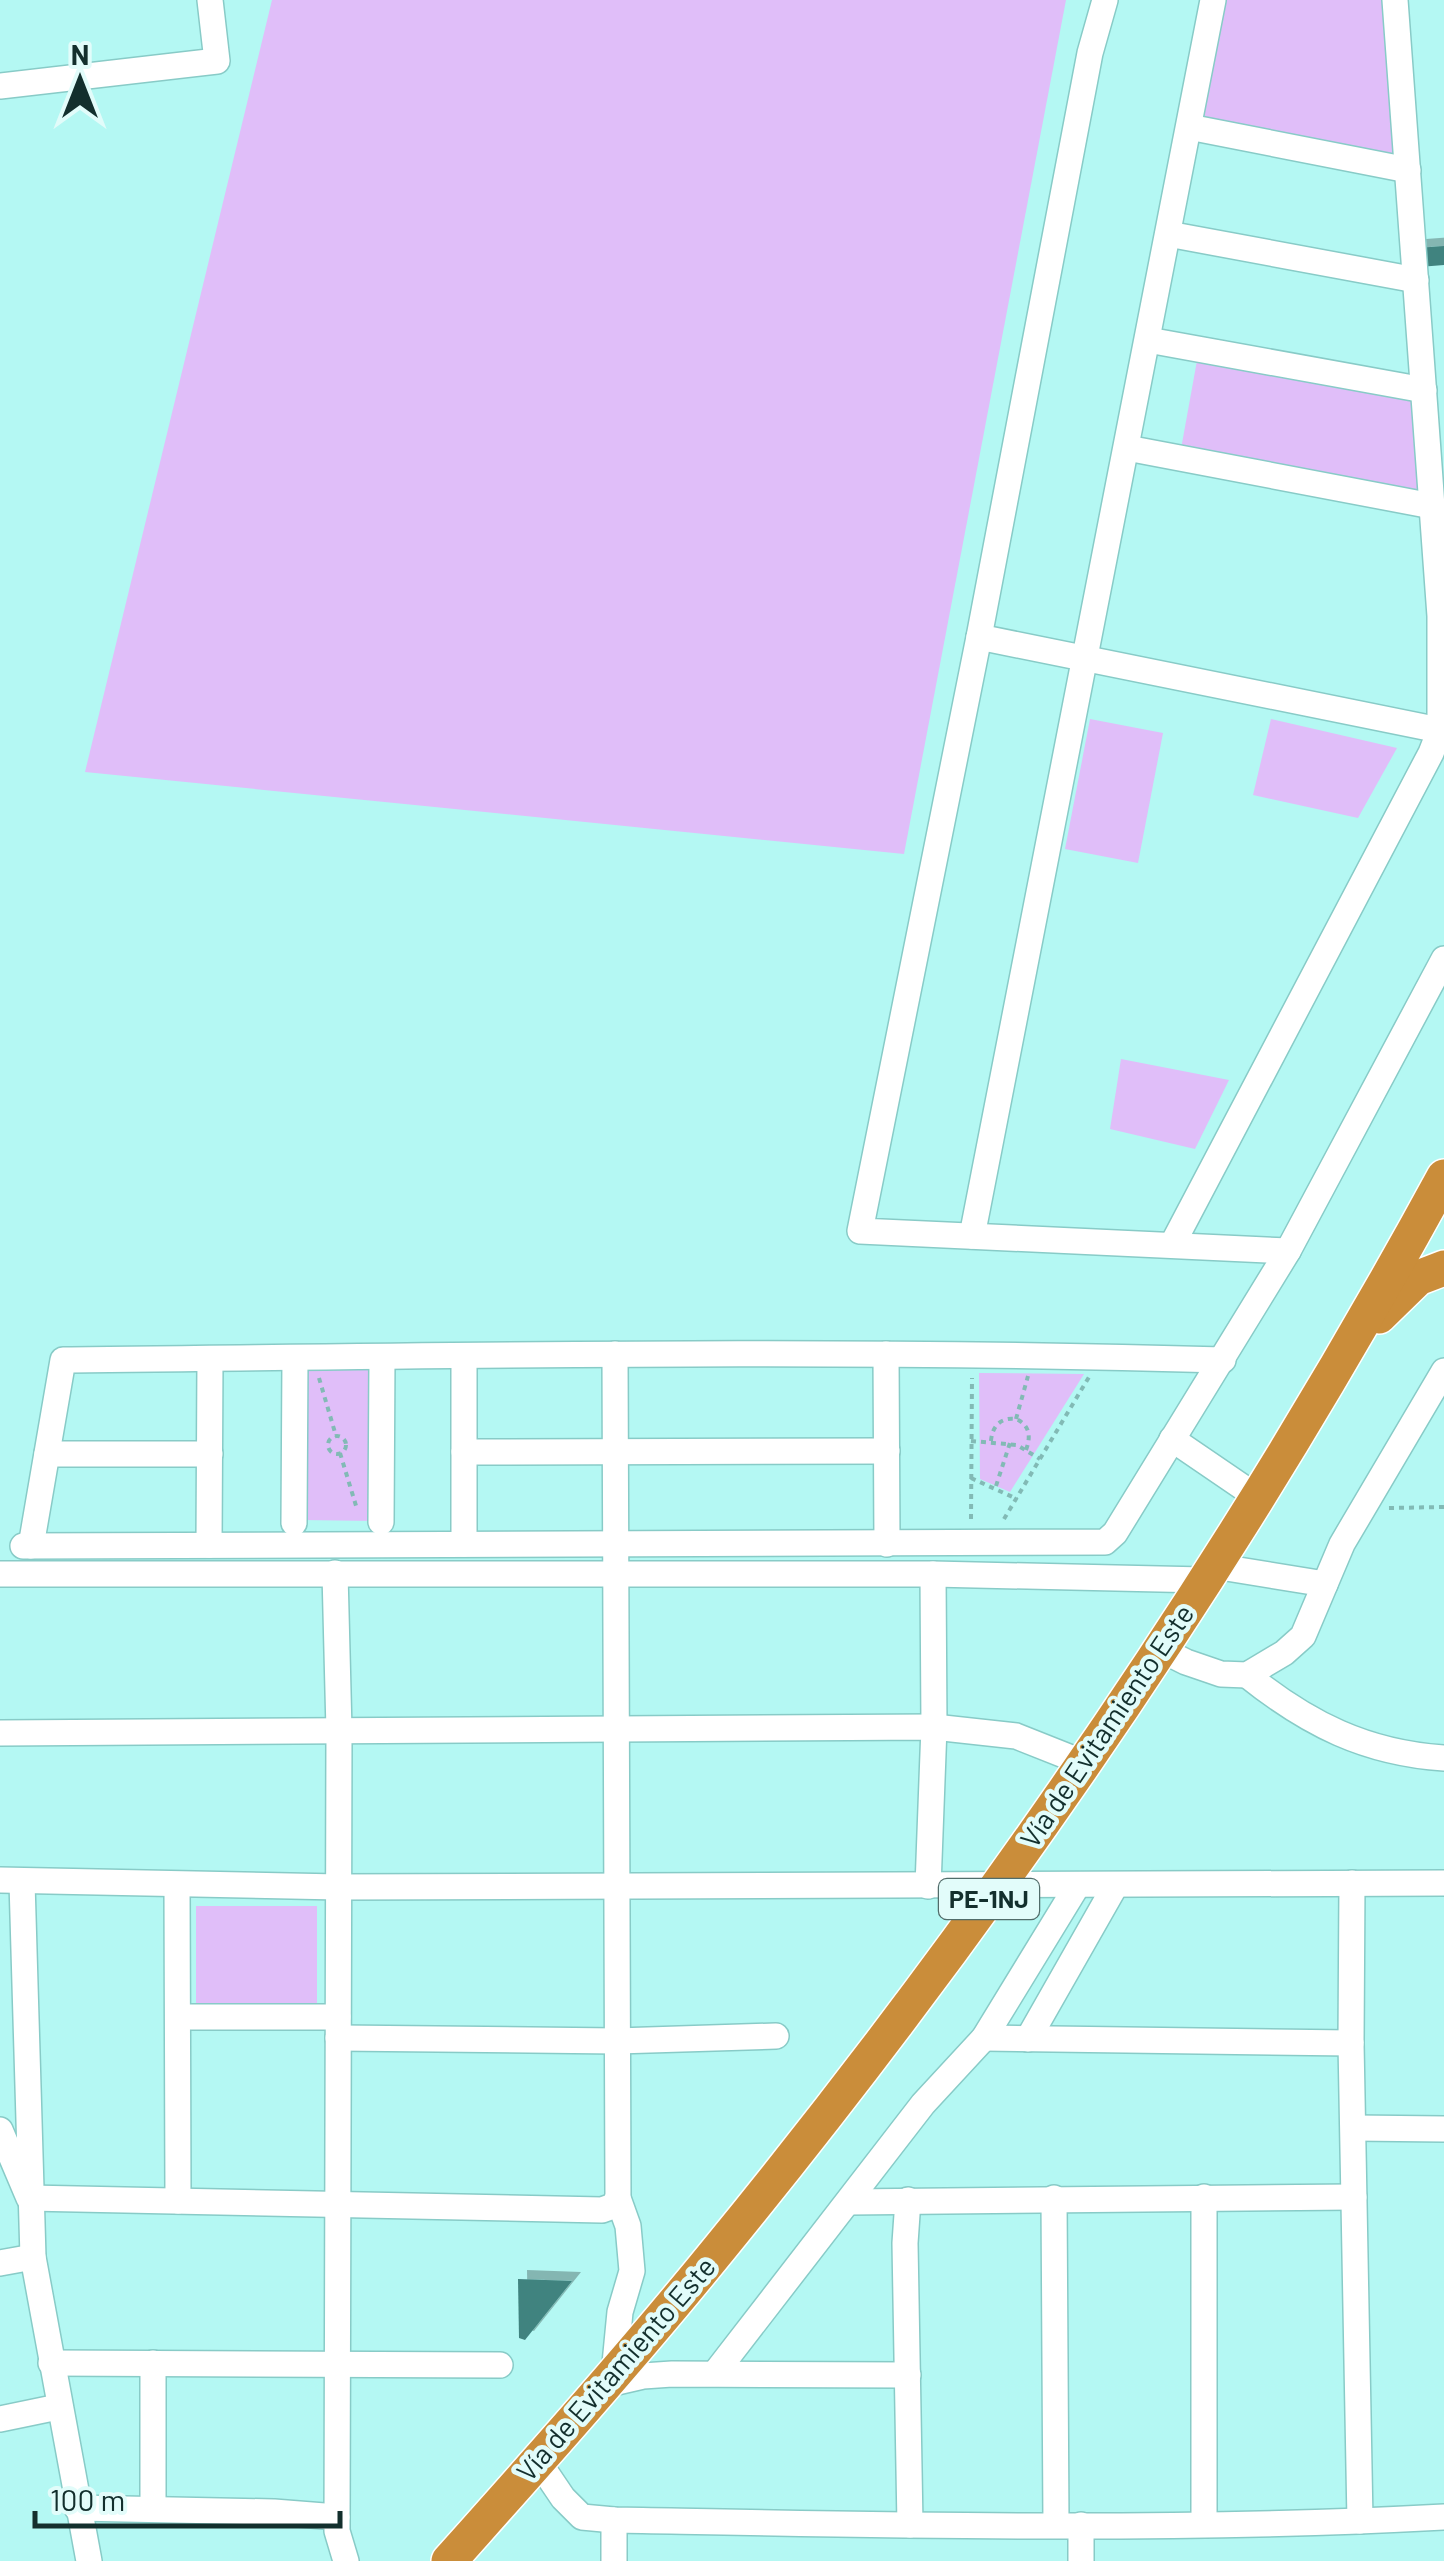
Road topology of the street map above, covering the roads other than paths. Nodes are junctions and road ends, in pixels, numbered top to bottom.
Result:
1 (210, 0) edge
2 (1105, 0) edge
3 (1213, 0) edge
4 (1395, 0) edge
5 (0, 86) edge
6 (1188, 127) junction
7 (1408, 170) junction
8 (1168, 234) junction
9 (1416, 280) junction
10 (1148, 340) junction
11 (1424, 390) junction
12 (1127, 448) junction
13 (1432, 506) junction
14 (979, 638) junction
15 (1086, 660) junction
16 (1442, 730) edge
17 (1444, 960) edge
18 (1439, 1200) edge
19 (972, 1236) junction
20 (1172, 1246) junction
21 (1288, 1251) junction
22 (1444, 1268) edge
23 (1349, 1344) junction
24 (615, 1354) junction
25 (886, 1354) junction
26 (464, 1356) junction
27 (382, 1357) junction
28 (210, 1359) junction
29 (1222, 1360) junction
30 (306, 1363) junction
31 (1444, 1371) edge
32 (1172, 1439) junction
33 (887, 1451) junction
34 (464, 1452) junction
35 (616, 1452) junction
36 (47, 1454) junction
37 (210, 1454) junction
38 (1257, 1497) junction
39 (294, 1523) dead end
40 (371, 1523) road end
41 (464, 1544) junction
42 (616, 1544) junction
43 (887, 1544) junction
44 (209, 1545) junction
45 (335, 1573) junction
46 (1209, 1573) junction
47 (0, 1574) edge
48 (933, 1574) junction
49 (616, 1576) junction
50 (1325, 1584) junction
51 (1160, 1649) junction
52 (1247, 1675) junction
53 (934, 1727) junction
54 (616, 1729) junction
55 (339, 1730) junction
56 (0, 1733) edge
57 (1444, 1758) edge
58 (1084, 1762) junction
59 (11, 1881) edge
60 (1352, 1883) junction
61 (1444, 1883) edge
62 (177, 1884) junction
63 (617, 1885) junction
64 (339, 1886) junction
65 (928, 1886) junction
66 (998, 1886) junction
67 (1077, 1886) junction
68 (1116, 1886) junction
69 (178, 2017) junction
70 (338, 2027) junction
71 (776, 2036) dead end
72 (984, 2038) junction
73 (1028, 2039) junction
74 (617, 2041) junction
75 (1351, 2043) junction
76 (1354, 2128) junction
77 (1444, 2129) edge
78 (0, 2130) edge
79 (1204, 2197) junction
80 (1354, 2197) junction
81 (29, 2198) junction
82 (618, 2198) junction
83 (1054, 2198) junction
84 (908, 2200) junction
85 (178, 2201) junction
86 (849, 2202) junction
87 (338, 2204) junction
88 (33, 2257) junction
89 (0, 2263) edge
90 (50, 2363) junction
91 (153, 2363) junction
92 (338, 2363) junction
93 (500, 2366) dead end
94 (716, 2372) junction
95 (908, 2374) junction
96 (609, 2380) junction
97 (58, 2407) junction
98 (0, 2420) edge
99 (538, 2461) junction
100 (78, 2508) junction
101 (153, 2509) junction
102 (1444, 2516) edge
103 (338, 2517) junction
104 (614, 2520) junction
105 (1360, 2521) junction
106 (1204, 2524) junction
107 (1068, 2525) junction
108 (910, 2526) junction
109 (80, 2559) edge
110 (346, 2561) edge
111 (449, 2561) edge
112 (614, 2561) edge
113 (1081, 2561) edge

1 - 5 street
2 - 14 street
3 - 6 street
4 - 7 street
6 - 7 street
6 - 8 street
7 - 9 street
8 - 9 street
8 - 10 street
9 - 11 street
10 - 11 street
10 - 12 street
11 - 13 street
12 - 13 street
12 - 15 street
13 - 16 street
14 - 15 street
14 - 19 street
15 - 16 street
15 - 19 street
16 - 20 street
17 - 21 street
18 - 23 highway, Vía de Evitamiento Este / PE-1NJ
19 - 20 street
20 - 21 street
21 - 29 street
22 - 23 highway
23 - 38 highway, Vía de Evitamiento Este / PE-1NJ
24 - 25 street
24 - 26 street
24 - 35 street
25 - 29 street
25 - 33 street
26 - 27 street
26 - 34 street
27 - 30 street
27 - 40 street
28 - 30 street
28 - 36 street
28 - 37 street
29 - 32 street
30 - 39 street
31 - 50 street
32 - 38 street
32 - 43 street
33 - 35 street
33 - 43 street
34 - 35 street
34 - 41 street
35 - 42 street
36 - 37 street
36 - 44 street
37 - 44 street
38 - 46 highway, Vía de Evitamiento Este / PE-1NJ
41 - 42 street
41 - 44 street
42 - 43 street
42 - 49 street
45 - 47 street
45 - 49 street
45 - 55 street
46 - 48 street
46 - 50 street
46 - 51 highway, Vía de Evitamiento Este / PE-1NJ
48 - 49 street
48 - 53 street
49 - 54 street
50 - 52 street
51 - 52 street
51 - 58 highway, Vía de Evitamiento Este / PE-1NJ
52 - 57 street
53 - 54 street
53 - 58 street
53 - 65 street
54 - 55 street
54 - 63 street
55 - 56 street
55 - 64 street
58 - 66 highway, Vía de Evitamiento Este / PE-1NJ
59 - 62 street
59 - 81 street
60 - 61 street
60 - 68 street
60 - 75 street
62 - 64 street
62 - 69 street
63 - 64 street
63 - 65 street
63 - 74 street
64 - 70 street
65 - 66 street
66 - 67 street
66 - 96 highway, Vía de Evitamiento Este / PE-1NJ
67 - 68 street
67 - 72 street
68 - 73 street
69 - 70 street
69 - 85 street
70 - 74 street
70 - 87 street
71 - 74 street
72 - 73 street
72 - 86 street
73 - 75 street
74 - 82 street
75 - 76 street
76 - 77 street
76 - 80 street
78 - 81 street
79 - 80 street
79 - 83 street
79 - 106 street
80 - 105 street
81 - 85 street
81 - 88 street
82 - 87 street
82 - 96 street
83 - 84 street
83 - 107 street
84 - 86 street
84 - 95 street
85 - 87 street
86 - 94 street
87 - 92 street
88 - 89 street
88 - 90 street
90 - 91 street
90 - 97 street
91 - 92 street
91 - 101 street
92 - 93 street
92 - 103 street
94 - 95 street
94 - 96 street
95 - 108 street
96 - 99 highway, Vía de Evitamiento Este / PE-1NJ
97 - 98 street
97 - 100 street
99 - 104 street
99 - 111 highway, Vía de Evitamiento Este / PE-1NJ
100 - 101 street
100 - 109 street
101 - 103 street
102 - 105 street
103 - 110 street
104 - 108 street
104 - 112 street
105 - 106 street
106 - 107 street
107 - 108 street
107 - 113 street

